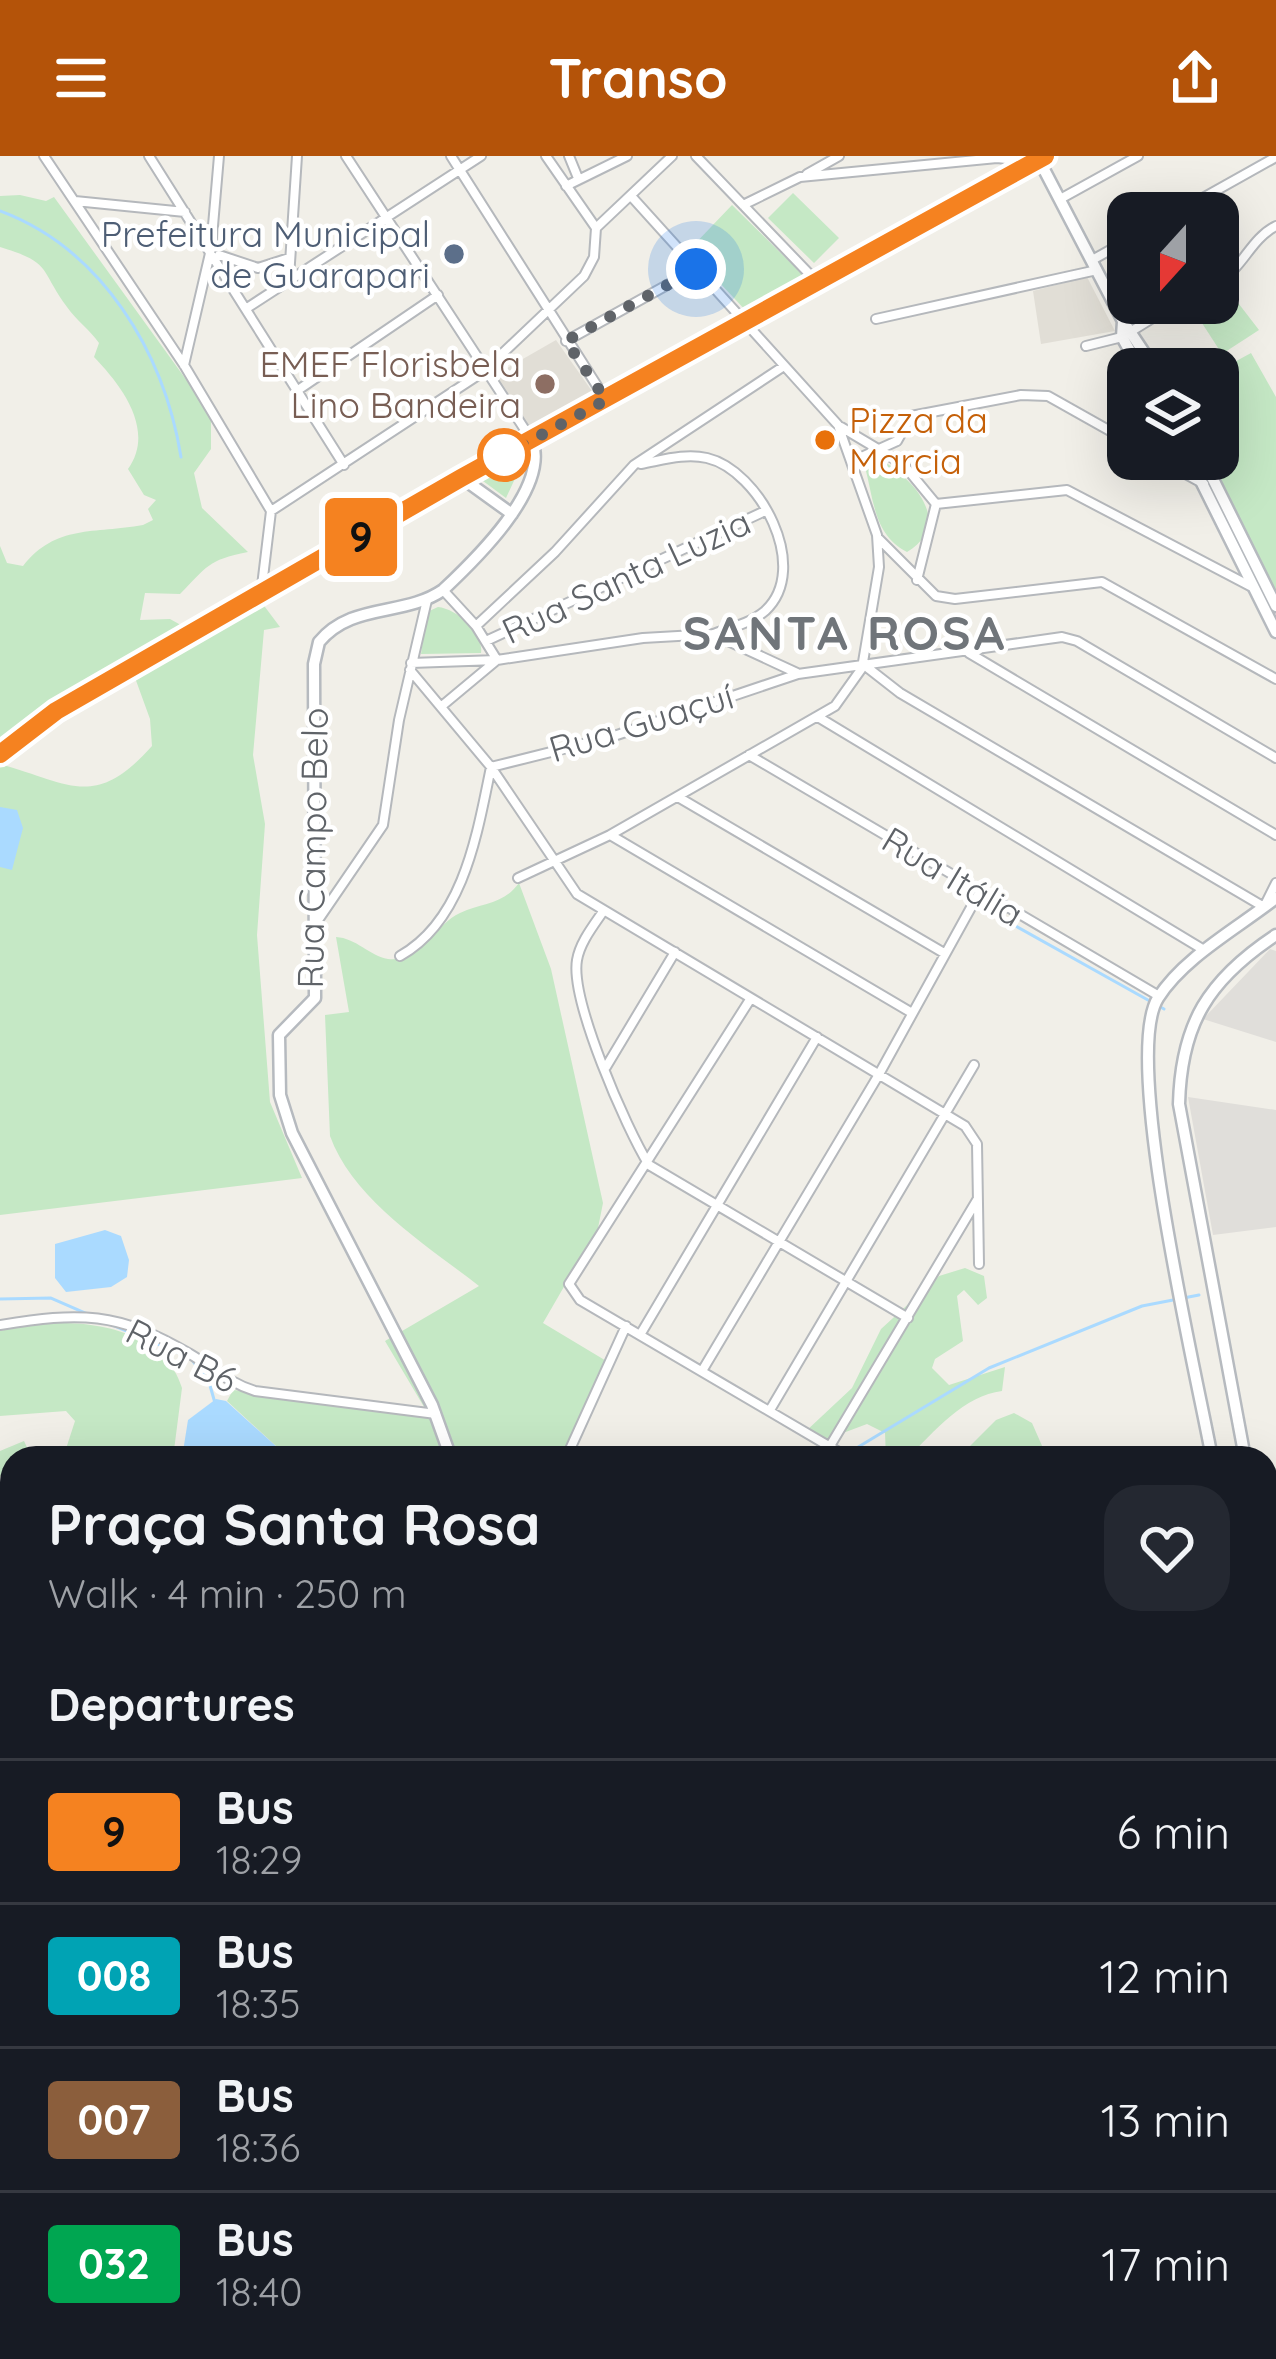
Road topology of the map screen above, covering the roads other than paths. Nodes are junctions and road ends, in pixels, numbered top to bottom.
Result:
1 (44, 156) edge
2 (149, 156) edge
3 (219, 156) edge
4 (297, 156) edge
5 (346, 156) edge
6 (451, 156) edge
7 (481, 156) edge
8 (546, 156) edge
9 (569, 156) edge
10 (627, 156) edge
11 (672, 156) edge
12 (696, 156) edge
13 (839, 156) edge
14 (1138, 156) edge
15 (1276, 157) edge
16 (1035, 158) edge
17 (460, 171) junction
18 (800, 177) junction
19 (578, 178) junction
20 (566, 186) junction
21 (1214, 192) edge
22 (631, 196) junction
23 (1062, 198) junction
24 (74, 200) junction
25 (742, 205) junction
26 (186, 212) junction
27 (389, 218) junction
28 (1276, 226) edge
29 (596, 228) junction
30 (211, 249) junction
31 (1107, 256) edge
32 (290, 257) junction
33 (1096, 264) junction
34 (1239, 266) edge
35 (696, 269) junction
36 (289, 279) junction
37 (817, 282) junction
38 (438, 295) junction
39 (247, 308) junction
40 (548, 312) junction
41 (876, 319) dead end
42 (746, 323) junction
43 (1136, 324) edge
44 (1126, 329) junction
45 (566, 341) junction
46 (1086, 346) dead end
47 (1133, 348) edge
48 (1140, 348) edge
49 (184, 364) junction
50 (784, 366) junction
51 (483, 372) junction
52 (300, 389) junction
53 (606, 400) junction
54 (838, 425) junction
55 (1107, 429) edge
56 (532, 441) junction
57 (897, 441) junction
58 (876, 450) junction
59 (855, 461) junction
60 (903, 464) junction
61 (634, 465) junction
62 (344, 466) junction
63 (461, 478) junction
64 (1197, 480) edge
65 (1202, 480) edge
66 (1213, 480) edge
67 (1204, 484) junction
68 (936, 504) junction
69 (271, 511) junction
70 (765, 511) junction
71 (512, 514) junction
72 (877, 535) junction
73 (893, 558) junction
74 (923, 558) junction
75 (879, 567) junction
76 (917, 580) junction
77 (443, 590) junction
78 (1257, 590) junction
79 (261, 596) junction
80 (427, 600) junction
81 (1276, 606) edge
82 (476, 626) junction
83 (1276, 632) edge
84 (713, 634) junction
85 (486, 640) junction
86 (968, 652) junction
87 (496, 660) junction
88 (410, 666) junction
89 (864, 668) junction
90 (798, 674) junction
91 (1276, 679) edge
92 (443, 705) junction
93 (818, 717) junction
94 (0, 754) edge
95 (748, 754) junction
96 (1276, 758) edge
97 (490, 767) junction
98 (678, 797) junction
99 (610, 835) junction
100 (1276, 835) edge
101 (555, 858) junction
102 (518, 878) dead end
103 (1276, 883) edge
104 (979, 893) junction
105 (1276, 898) edge
106 (1264, 907) junction
107 (604, 910) junction
108 (311, 929) junction
109 (1276, 935) edge
110 (1205, 950) junction
111 (674, 952) junction
112 (944, 952) junction
113 (400, 956) dead end
114 (751, 998) junction
115 (1156, 1002) junction
116 (912, 1013) junction
117 (817, 1037) junction
118 (974, 1065) dead end
119 (606, 1067) junction
120 (878, 1076) junction
121 (945, 1114) junction
122 (649, 1165) junction
123 (978, 1197) junction
124 (719, 1207) junction
125 (777, 1241) junction
126 (979, 1264) dead end
127 (847, 1282) junction
128 (908, 1318) junction
129 (0, 1325) edge
130 (626, 1326) junction
131 (640, 1335) junction
132 (702, 1371) junction
133 (770, 1410) junction
134 (436, 1414) junction
135 (447, 1446) edge
136 (571, 1446) edge
137 (830, 1446) joint
138 (1210, 1446) edge
139 (1243, 1446) edge

1 - 24 street
2 - 26 street
3 - 30 street
4 - 32 street
5 - 27 street
6 - 17 street
7 - 17 street
8 - 20 street
9 - 19 street
10 - 19 street
11 - 22 street
12 - 25 street
13 - 18 street
14 - 23 street
15 - 21 street
16 - 18 street
16 - 23 street
16 - 37 street
17 - 27 street
17 - 40 street
18 - 25 street
19 - 20 street
20 - 29 street
22 - 29 street
22 - 35 street
23 - 33 street
24 - 26 street
24 - 49 street
25 - 37 street
26 - 30 street
27 - 36 street
27 - 38 street
28 - 34 street
29 - 40 street
30 - 32 street
30 - 39 street
30 - 49 street
31 - 33 street
32 - 36 street
33 - 41 street
33 - 44 street
35 - 42 street
35 - 45 street
36 - 39 street
37 - 42 street
38 - 51 street
38 - 52 street
39 - 52 street
40 - 45 street
40 - 51 street
42 - 50 street
42 - 53 street
43 - 44 street
44 - 46 street
44 - 47 street
44 - 48 street
45 - 53 street
49 - 69 street
50 - 54 street
50 - 61 street
51 - 56 street
51 - 62 street
52 - 62 street
53 - 56 street
54 - 58 street
54 - 59 street
55 - 57 street
56 - 63 street
56 - 71 street, Rua Campo Belo
57 - 58 street
57 - 60 street
58 - 59 street
58 - 60 street
59 - 72 street
60 - 68 street
61 - 70 street
61 - 82 street
62 - 69 street
63 - 71 street
63 - 79 street
64 - 67 street
65 - 67 street
66 - 81 street
67 - 78 street
68 - 74 street
68 - 78 street
69 - 79 street
70 - 84 street
70 - 85 street, Rua Santa Luzia
71 - 77 street, Rua Campo Belo
72 - 73 street
72 - 75 street
73 - 74 street
73 - 75 street
73 - 76 street
74 - 76 street
75 - 89 street
76 - 91 street
77 - 80 street, Rua Campo Belo
77 - 82 street
78 - 83 street
79 - 94 street
80 - 88 street
80 - 108 street, Rua Campo Belo
82 - 85 street
84 - 87 street
84 - 90 street
85 - 87 street
86 - 89 street, Rua Guaçuí
86 - 96 street, Rua Guaçuí
86 - 100 street
87 - 88 street
87 - 92 street
88 - 92 street
88 - 108 street
89 - 90 street, Rua Guaçuí
89 - 93 street
89 - 106 street
90 - 97 street, Rua Guaçuí
92 - 97 street
93 - 95 street
93 - 110 street
95 - 98 street
95 - 104 street, Rua Itália
97 - 101 street
97 - 113 street
98 - 99 street
98 - 112 street
99 - 101 street
99 - 116 street
101 - 102 street
101 - 107 street
103 - 106 street
104 - 112 street
104 - 115 street, Rua Itália
105 - 106 street
106 - 110 street
107 - 111 street
107 - 119 street
108 - 134 street, Rua Campo Belo
109 - 139 street
110 - 115 street
111 - 114 street
111 - 119 street
112 - 116 street
114 - 117 street
114 - 122 street
115 - 138 street
116 - 120 street
117 - 120 street
117 - 124 street
118 - 121 street
119 - 122 street
120 - 121 street
120 - 125 street
121 - 123 street
121 - 127 street
122 - 124 street
122 - 130 street
123 - 126 street
123 - 128 street
124 - 125 street
124 - 131 street
125 - 127 street
125 - 132 street
127 - 128 street
127 - 133 street
128 - 137 street
129 - 134 street, Rua B6
130 - 131 street
130 - 136 street
131 - 132 street
132 - 133 street
133 - 137 street
134 - 135 street, Rua Campo Belo

